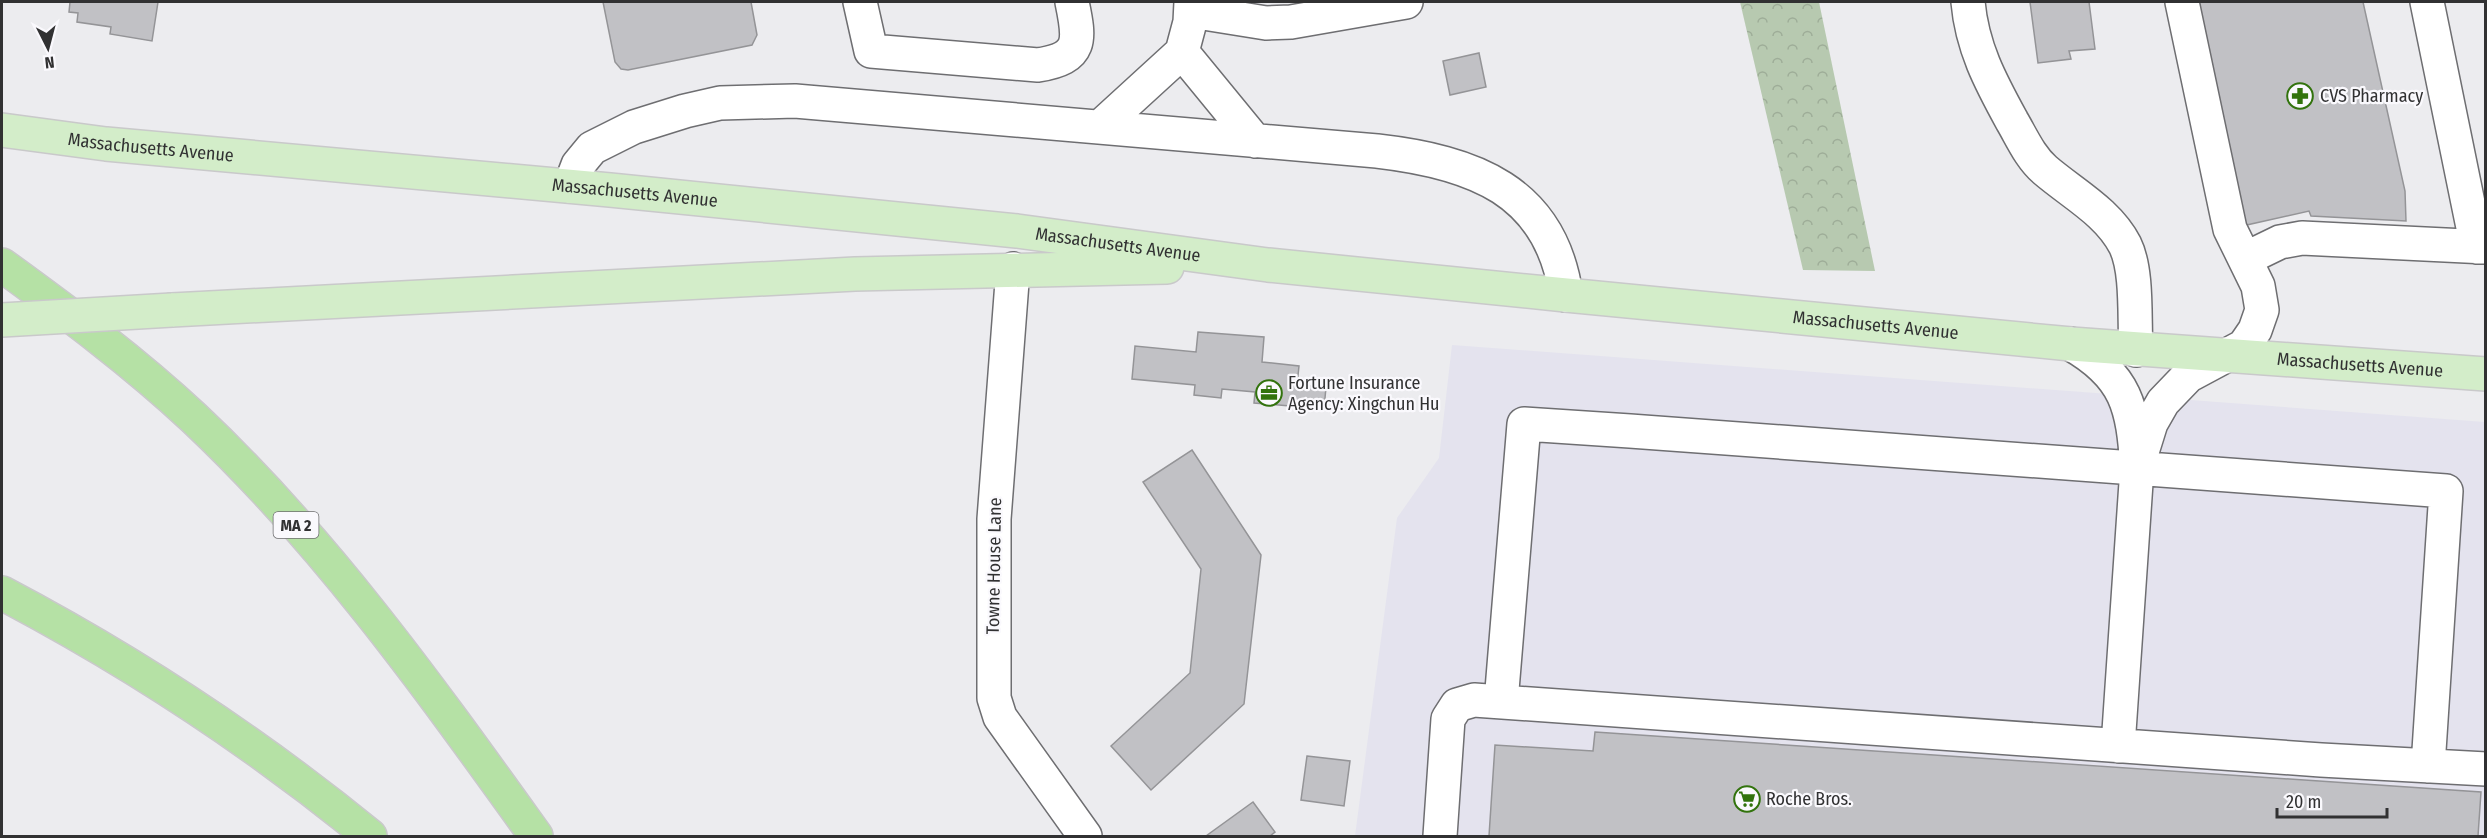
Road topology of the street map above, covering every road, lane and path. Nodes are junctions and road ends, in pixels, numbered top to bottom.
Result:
1 (860, 2) edge
2 (1072, 2) edge
3 (1406, 2) edge
4 (1968, 2) edge
5 (2182, 2) edge
6 (2427, 2) edge
7 (1191, 6) edge
8 (1182, 52) junction
9 (1100, 127) junction
10 (2, 130) edge
11 (1255, 141) junction
12 (570, 186) junction
13 (2481, 247) edge
14 (2245, 259) junction
15 (2, 265) edge
16 (1268, 265) junction
17 (1013, 269) junction
18 (1566, 295) junction
19 (2, 320) edge
20 (2071, 344) junction
21 (2136, 350) junction
22 (2225, 357) junction
23 (2486, 374) edge
24 (2137, 468) junction
25 (2, 593) edge
26 (1501, 702) junction
27 (2118, 746) junction
28 (2428, 766) junction
29 (2486, 769) edge
30 (370, 837) edge
31 (536, 837) edge
32 (1085, 837) edge
33 (1440, 837) edge

1 - 2 street
3 - 7 street
4 - 21 street
5 - 14 street
6 - 13 street
7 - 8 street
8 - 9 street
8 - 11 street
9 - 11 street
9 - 12 street
10 - 12 main road, Massachusetts Avenue
11 - 18 street
12 - 16 main road, Massachusetts Avenue
13 - 14 street
14 - 22 street
15 - 31 highway, MA 2
16 - 17 main road, Massachusetts Avenue
16 - 18 main road, Massachusetts Avenue
17 - 19 main road, Massachusetts Avenue, bridge
17 - 32 street, Towne House Lane
18 - 20 main road, Massachusetts Avenue
20 - 21 main road, Massachusetts Avenue
20 - 24 street
21 - 22 main road, Massachusetts Avenue
22 - 23 main road, Massachusetts Avenue
22 - 24 street
24 - 26 street
24 - 27 street
24 - 28 street
25 - 30 highway
26 - 27 street
26 - 33 street
27 - 28 street
28 - 29 street

